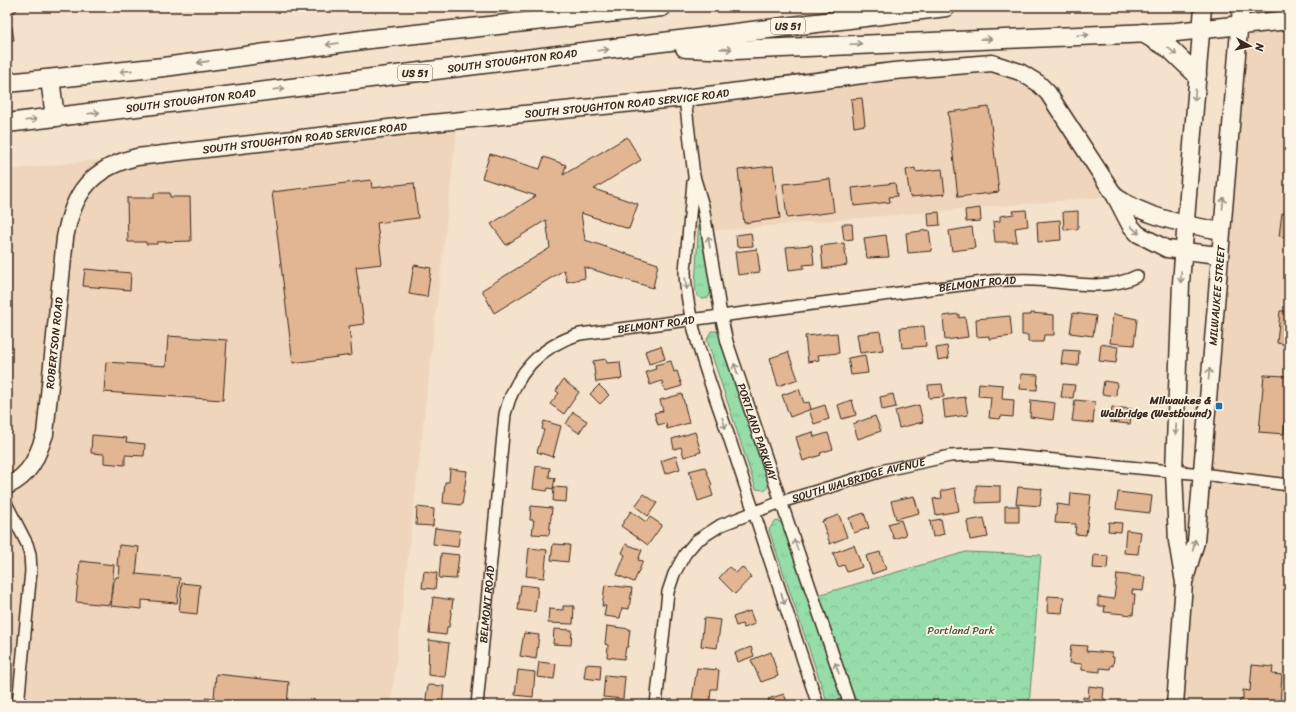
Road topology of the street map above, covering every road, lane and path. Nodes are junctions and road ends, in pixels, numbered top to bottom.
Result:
1 (548, 7) edge
2 (662, 7) edge
3 (946, 7) edge
4 (1203, 7) edge
5 (1240, 16) edge
6 (1289, 20) edge
7 (1201, 28) junction
8 (1143, 33) junction
9 (370, 39) junction
10 (631, 46) junction
11 (1197, 75) junction
12 (50, 79) junction
13 (7, 83) edge
14 (685, 98) junction
15 (55, 118) junction
16 (7, 124) edge
17 (694, 176) junction
18 (83, 188) joint
19 (1115, 196) junction
20 (1184, 224) junction
21 (1221, 231) junction
22 (1182, 252) junction
23 (1219, 256) junction
24 (1137, 276) dead end
25 (721, 315) junction
26 (692, 320) junction
27 (1174, 471) junction
28 (1202, 474) junction
29 (1289, 485) edge
30 (7, 486) edge
31 (781, 502) junction
32 (7, 505) edge
33 (753, 512) junction
34 (1184, 583) junction
35 (18, 705) edge
36 (477, 705) edge
37 (656, 705) edge
38 (818, 705) edge
39 (850, 705) edge
40 (1175, 705) edge

1 - 9 main road
2 - 9 main road
3 - 10 main road, SOUTH STOUGHTON ROAD / US 51
4 - 7 street, MILWAUKEE STREET
5 - 6 main road
5 - 7 main road
21 -> 5 street, MILWAUKEE STREET
7 - 8 main road
7 - 11 street, MILWAUKEE STREET
10 -> 8 main road
8 -> 11 main road
9 -> 12 main road
15 -> 10 main road, SOUTH STOUGHTON ROAD / US 51
11 -> 20 street, MILWAUKEE STREET
12 - 13 main road
12 - 15 main road
14 - 17 street, PORTLAND PARKWAY
14 - 18 street, SOUTH STOUGHTON ROAD SERVICE ROAD
14 - 19 street, SOUTH STOUGHTON ROAD SERVICE ROAD
16 -> 15 main road, SOUTH STOUGHTON ROAD / US 51
25 -> 17 street, PORTLAND PARKWAY
17 -> 26 street, PORTLAND PARKWAY
18 - 30 street, ROBERTSON ROAD
19 - 20 street, SOUTH STOUGHTON ROAD SERVICE ROAD
19 -> 22 street, SOUTH STOUGHTON ROAD SERVICE ROAD
20 - 21 street, SOUTH STOUGHTON ROAD SERVICE ROAD
20 - 22 street, MILWAUKEE STREET
21 - 23 street, MILWAUKEE STREET
22 - 23 street, SOUTH STOUGHTON ROAD SERVICE ROAD
22 -> 27 street, MILWAUKEE STREET
28 -> 23 street, MILWAUKEE STREET
24 - 25 street, BELMONT ROAD
25 - 26 street, BELMONT ROAD
31 -> 25 street, PORTLAND PARKWAY
26 -> 33 street, PORTLAND PARKWAY
26 - 36 street, BELMONT ROAD
27 - 28 street, SOUTH WALBRIDGE AVENUE
27 - 31 street, SOUTH WALBRIDGE AVENUE
27 - 34 street, MILWAUKEE STREET
28 - 29 street, SOUTH WALBRIDGE AVENUE
34 -> 28 street, MILWAUKEE STREET
31 - 33 street, SOUTH WALBRIDGE AVENUE
39 -> 31 street, PORTLAND PARKWAY
32 - 35 street
33 - 37 street, SOUTH WALBRIDGE AVENUE
33 -> 38 street, PORTLAND PARKWAY
34 - 40 street, MILWAUKEE STREET

